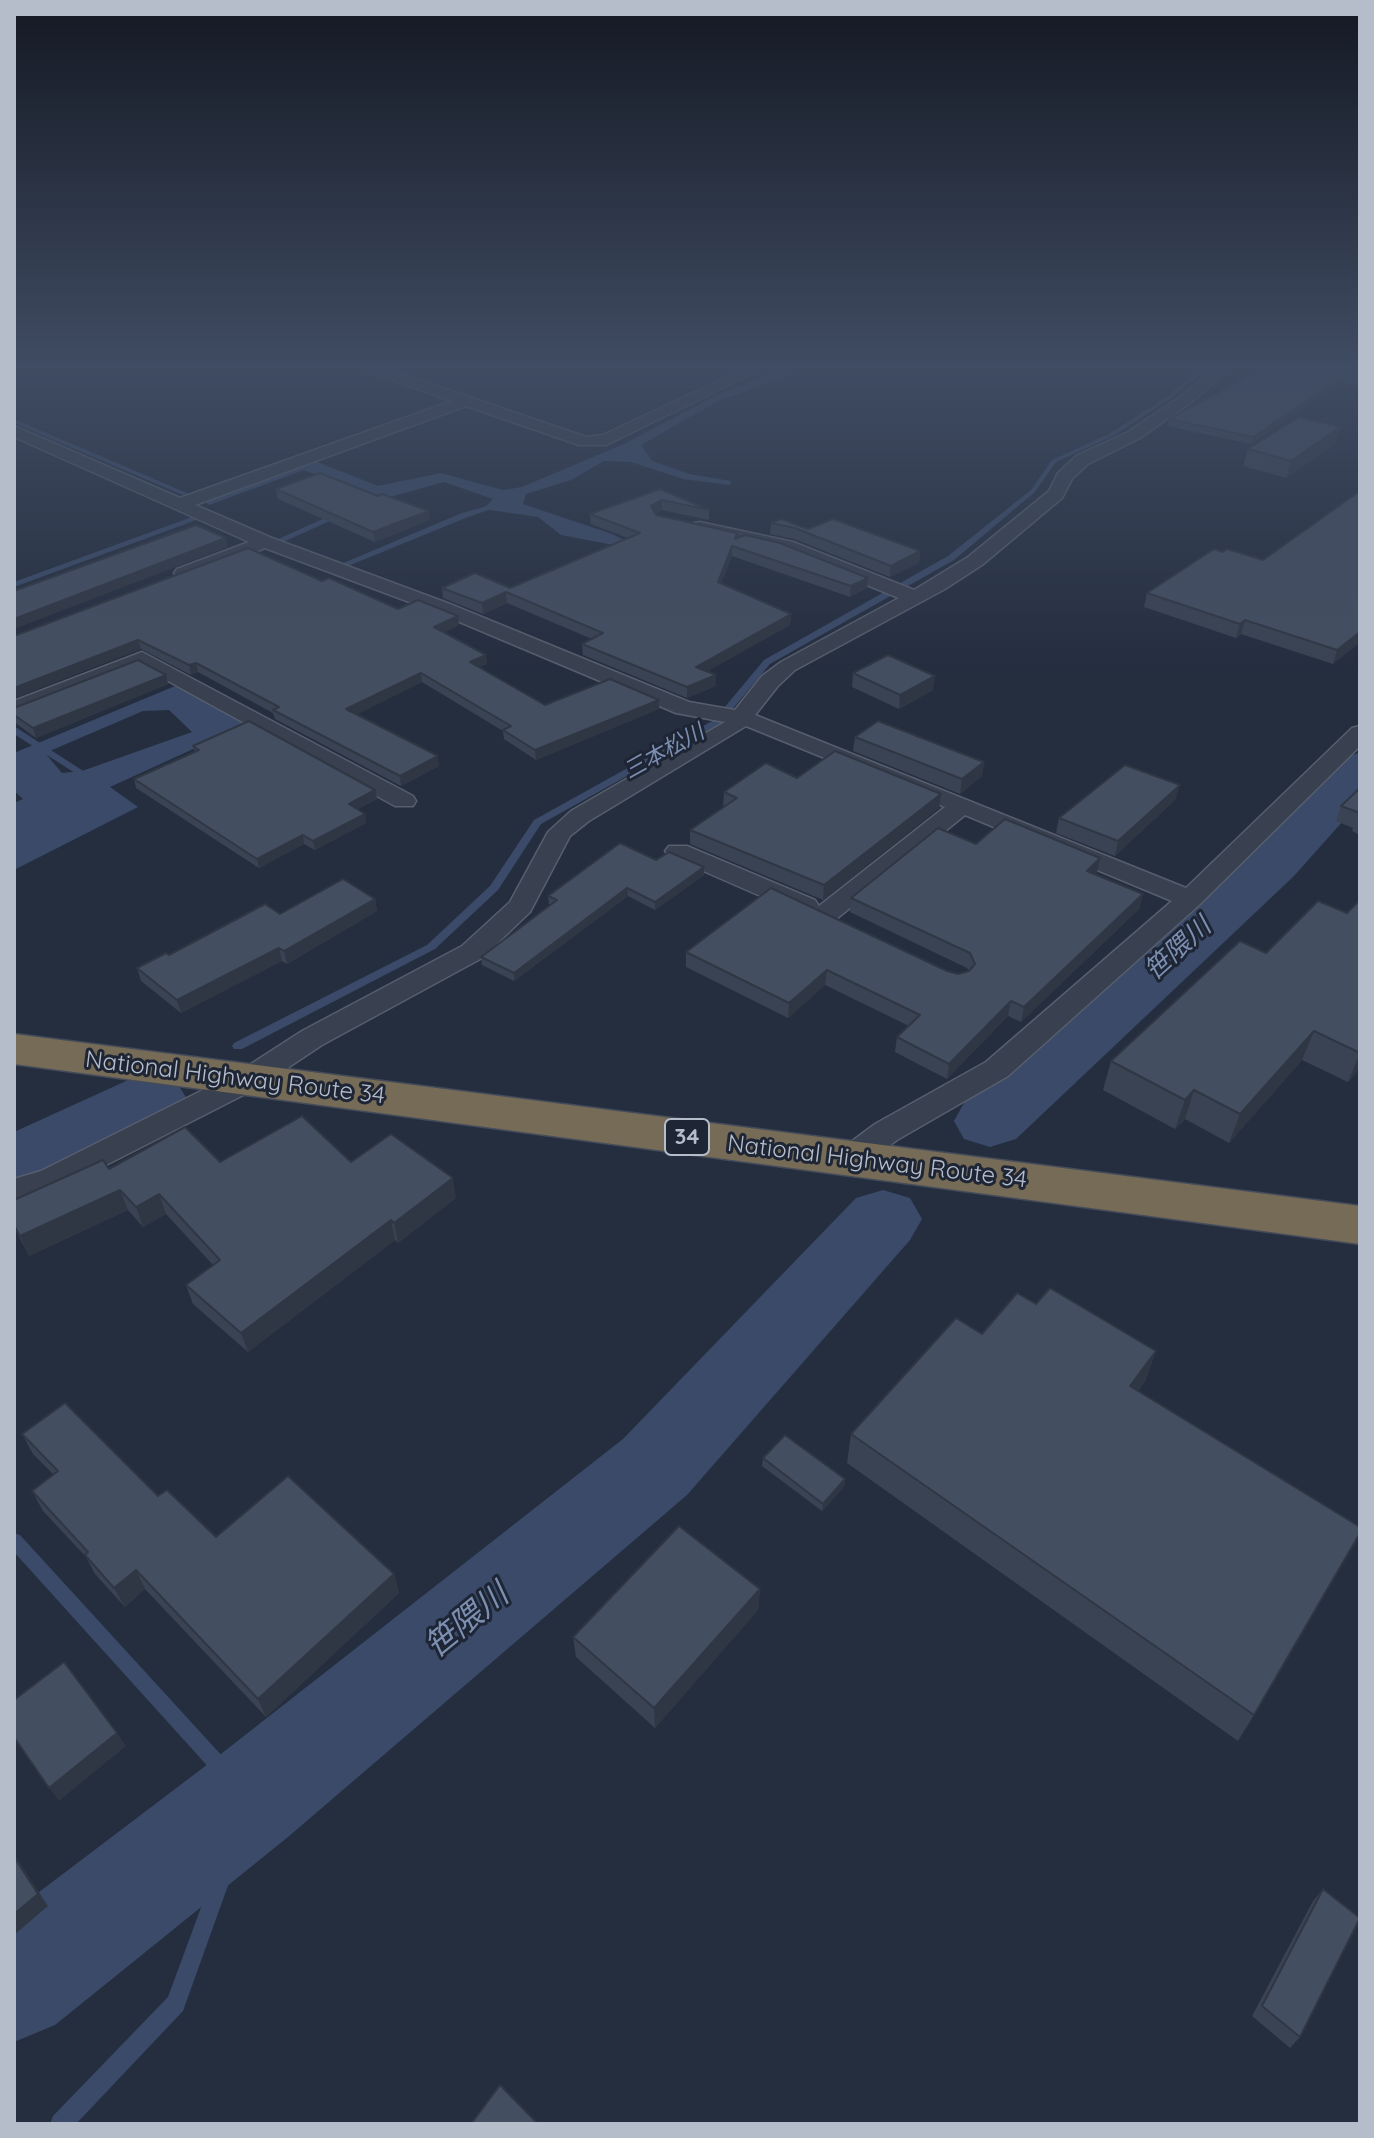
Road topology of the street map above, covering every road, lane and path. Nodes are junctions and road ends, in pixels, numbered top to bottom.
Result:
1 (100, 468) edge
2 (281, 468) edge
3 (1074, 468) edge
4 (183, 503) junction
5 (678, 522) edge
6 (265, 542) junction
7 (162, 581) edge
8 (914, 597) junction
9 (14, 709) edge
10 (743, 718) junction
11 (1360, 733) edge
12 (404, 801) dead end
13 (962, 805) junction
14 (678, 851) dead end
15 (1190, 899) junction
16 (826, 914) junction
17 (852, 927) edge
18 (14, 1049) edge
19 (248, 1080) junction
20 (851, 1158) junction
21 (14, 1191) edge
22 (1360, 1225) edge

1 - 4 street
2 - 4 street
3 - 8 street
4 - 6 street
5 - 8 street
6 - 7 street
6 - 10 street
8 - 10 street
9 - 12 street
10 - 13 street
10 - 19 street
11 - 15 street
13 - 15 street
13 - 16 street
14 - 16 street
15 - 20 street
16 - 17 street
18 - 19 highway, National Highway Route 34 / 34
19 - 20 highway, National Highway Route 34 / 34
19 - 21 street
20 - 22 highway, National Highway Route 34 / 34

